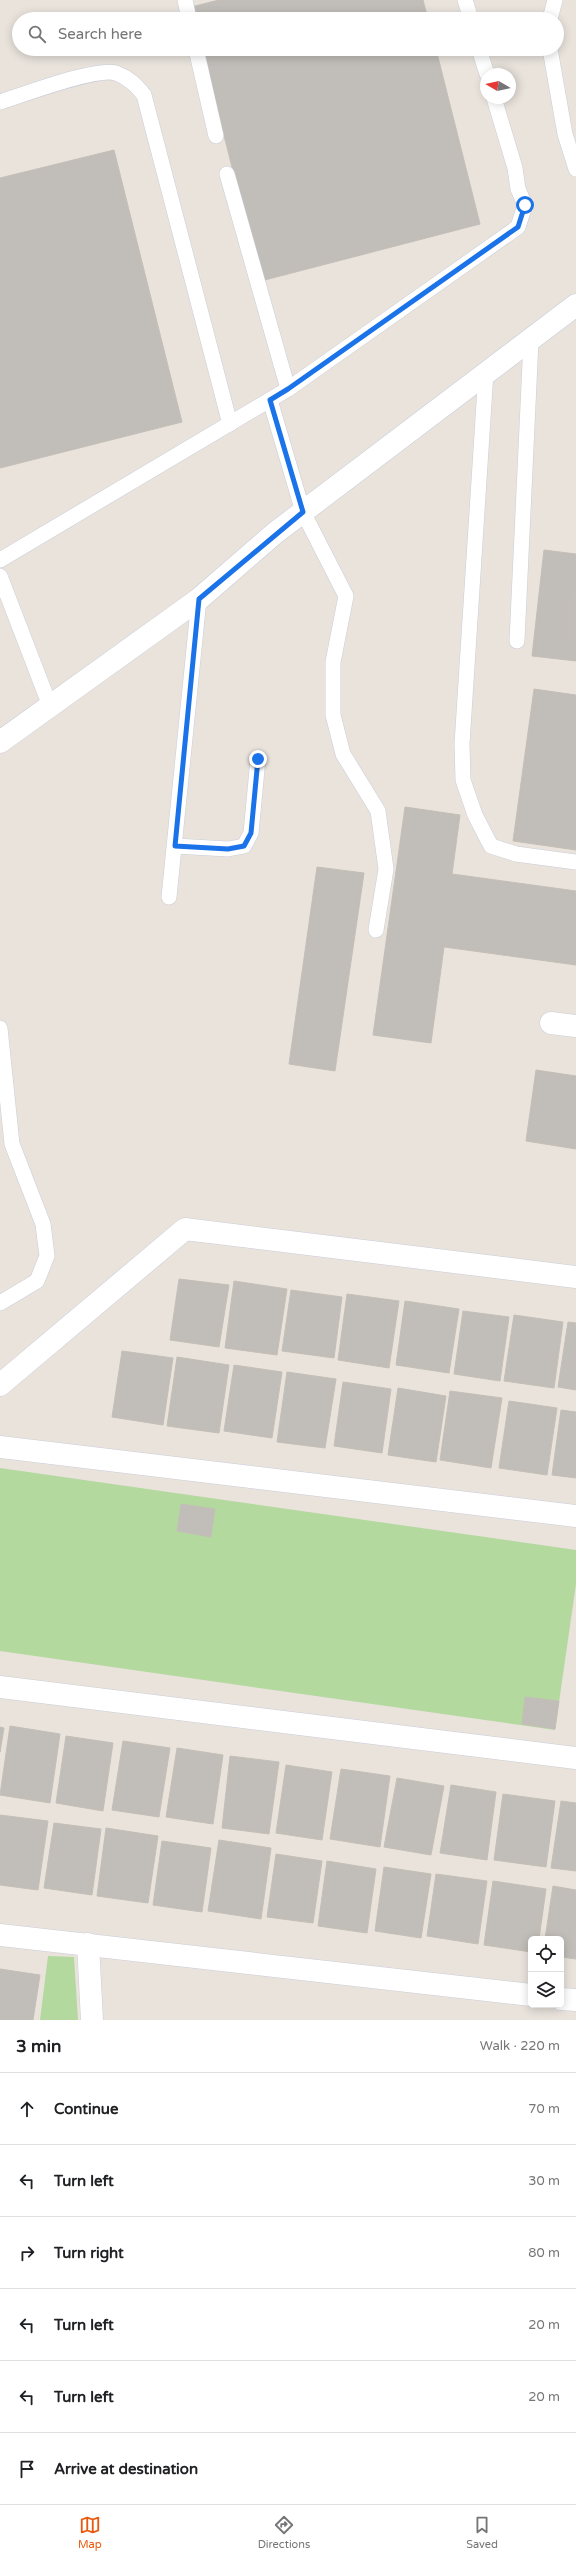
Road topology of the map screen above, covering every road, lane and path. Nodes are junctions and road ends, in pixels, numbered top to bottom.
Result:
1 (185, 0) edge
2 (465, 0) edge
3 (555, 0) edge
4 (188, 12) edge
5 (469, 12) edge
6 (552, 12) edge
7 (198, 56) edge
8 (482, 56) edge
9 (551, 56) edge
10 (485, 68) edge
11 (0, 102) edge
12 (496, 104) edge
13 (216, 136) dead end
14 (576, 169) edge
15 (227, 174) dead end
16 (576, 304) edge
17 (531, 341) junction
18 (486, 372) junction
19 (288, 389) junction
20 (270, 400) junction
21 (230, 424) junction
22 (303, 512) junction
23 (0, 560) edge
24 (0, 576) edge
25 (199, 599) junction
26 (517, 641) dead end
27 (50, 706) junction
28 (0, 742) edge
29 (258, 759) dead end
30 (175, 846) junction
31 (576, 862) edge
32 (169, 897) dead end
33 (376, 930) dead end
34 (551, 1023) dead end
35 (576, 1026) edge
36 (1, 1034) edge
37 (576, 1277) edge
38 (0, 1303) edge
39 (0, 1385) edge
40 (0, 1447) edge
41 (576, 1516) edge
42 (0, 1687) edge
43 (576, 1758) edge
44 (0, 1935) edge
45 (88, 1944) junction
46 (528, 1995) edge
47 (564, 1999) edge
48 (576, 2000) edge
49 (92, 2020) edge

1 - 4 lane
2 - 5 lane
3 - 6 lane
7 - 13 lane
8 - 10 lane
9 - 14 lane
11 - 21 lane
12 - 19 lane
15 - 19 lane
16 - 17 street
17 - 18 street
17 - 26 lane
18 - 22 street
18 - 31 lane
19 - 20 lane
20 - 21 lane
20 - 22 lane
21 - 23 lane
22 - 25 street
22 - 33 lane
24 - 27 lane
25 - 27 street
25 - 30 lane
27 - 28 street
29 - 30 lane
30 - 32 lane
34 - 35 street
36 - 38 lane
37 - 39 street
40 - 41 street
42 - 43 street
44 - 45 street
45 - 46 street
45 - 49 street
47 - 48 street

